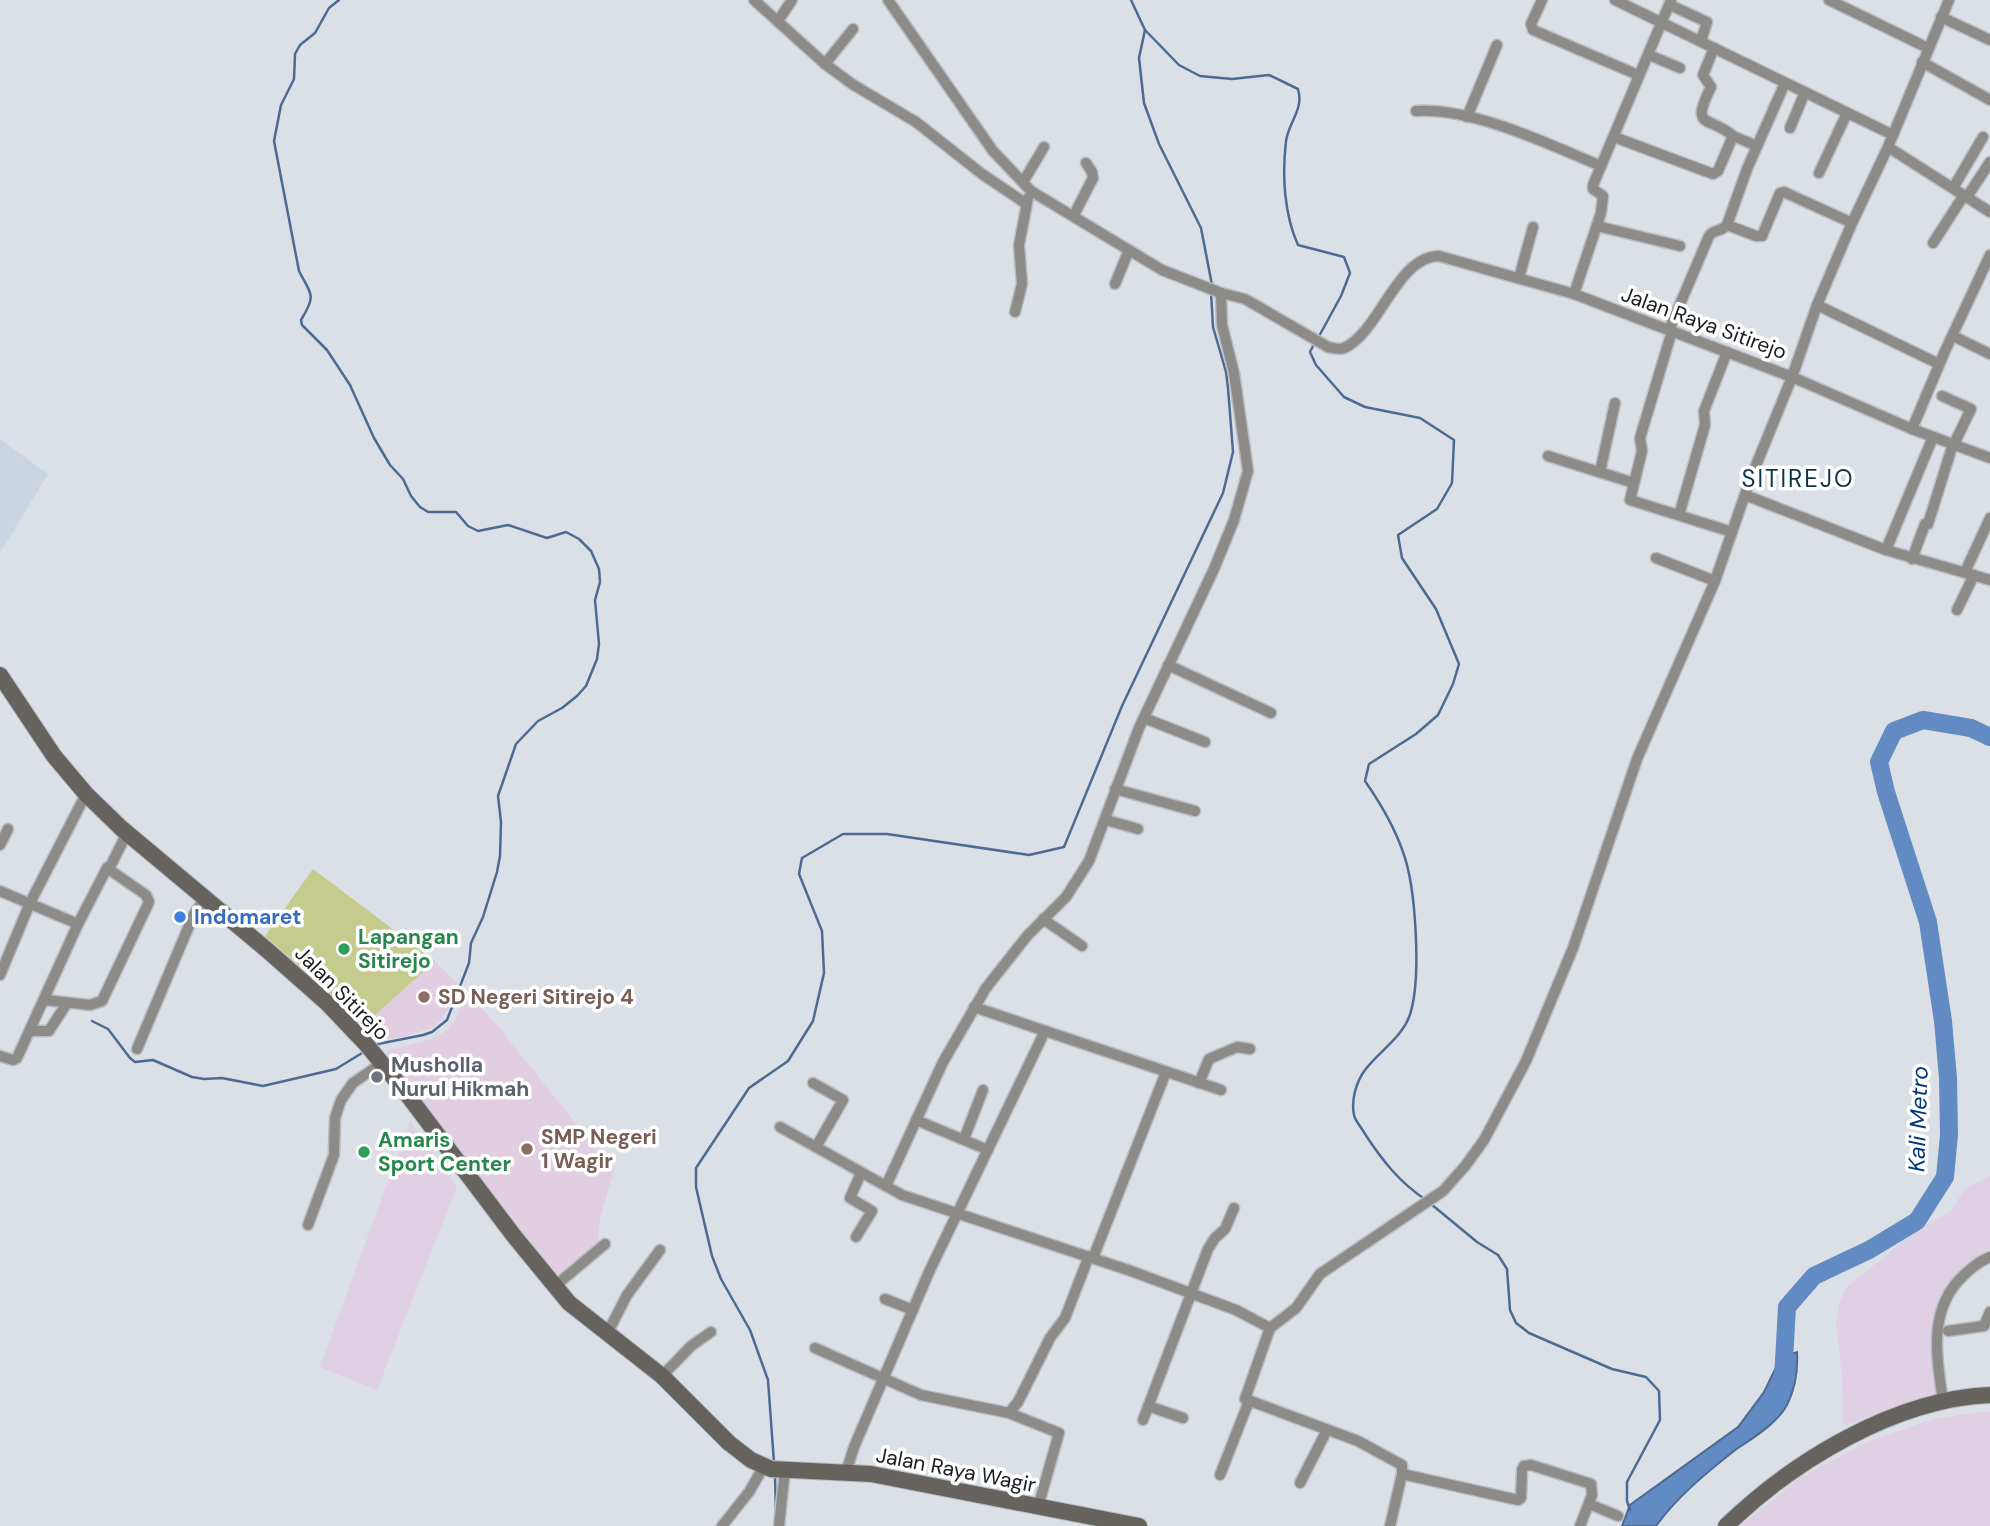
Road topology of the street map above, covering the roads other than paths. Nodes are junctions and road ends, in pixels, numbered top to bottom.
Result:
1 (754, 0) edge
2 (792, 0) edge
3 (888, 0) edge
4 (1542, 0) edge
5 (1615, 0) edge
6 (1949, 0) edge
7 (1670, 2) edge
8 (1825, 2) edge
9 (1941, 17) junction
10 (778, 21) junction
11 (1662, 22) junction
12 (853, 29) dead end
13 (1990, 40) edge
14 (1701, 41) junction
15 (1497, 45) dead end
16 (1714, 48) junction
17 (1928, 48) junction
18 (1649, 55) junction
19 (1922, 62) junction
20 (825, 64) junction
21 (1680, 68) dead end
22 (1638, 75) junction
23 (1785, 83) junction
24 (1805, 92) junction
25 (1990, 100) edge
26 (1416, 111) dead end
27 (1847, 113) junction
28 (1467, 117) junction
29 (1790, 128) dead end
30 (1893, 135) junction
31 (1733, 136) junction
32 (1614, 137) junction
33 (1983, 137) dead end
34 (1757, 146) junction
35 (1888, 147) junction
36 (1044, 148) dead end
37 (1990, 162) edge
38 (1086, 163) dead end
39 (1601, 166) junction
40 (1819, 173) dead end
41 (1023, 183) junction
42 (1953, 188) junction
43 (1031, 191) junction
44 (1966, 196) junction
45 (1025, 203) junction
46 (1990, 212) edge
47 (1074, 215) junction
48 (1852, 223) junction
49 (1728, 224) junction
50 (1597, 226) junction
51 (1533, 228) dead end
52 (1933, 243) dead end
53 (1680, 246) dead end
54 (1129, 250) junction
55 (1990, 254) edge
56 (1519, 278) junction
57 (1115, 284) dead end
58 (1214, 290) junction
59 (1574, 294) junction
60 (1817, 304) junction
61 (1015, 312) dead end
62 (1670, 331) junction
63 (1953, 336) junction
64 (1727, 352) junction
65 (1990, 354) edge
66 (1940, 364) junction
67 (1792, 377) junction
68 (1942, 396) dead end
69 (1977, 398) dead end
70 (1615, 403) dead end
71 (1971, 410) junction
72 (1913, 429) junction
73 (1933, 437) junction
74 (1953, 444) junction
75 (1548, 456) dead end
76 (1990, 458) edge
77 (1600, 472) junction
78 (1634, 483) junction
79 (1745, 495) junction
80 (1679, 515) junction
81 (1990, 518) edge
82 (1732, 532) junction
83 (1886, 550) junction
84 (1656, 558) dead end
85 (1912, 559) junction
86 (1970, 574) junction
87 (1990, 580) edge
88 (1715, 581) junction
89 (1957, 610) dead end
90 (1168, 665) junction
91 (3, 686) edge
92 (1271, 713) dead end
93 (1144, 718) junction
94 (1205, 742) dead end
95 (1115, 789) junction
96 (86, 794) junction
97 (1195, 811) dead end
98 (1106, 820) junction
99 (8, 829) dead end
100 (1138, 829) dead end
101 (124, 831) junction
102 (0, 845) edge
103 (107, 868) junction
104 (0, 891) edge
105 (205, 900) junction
106 (30, 904) junction
107 (1043, 919) junction
108 (78, 924) junction
109 (1082, 946) dead end
110 (0, 975) edge
111 (45, 1000) junction
112 (67, 1003) junction
113 (974, 1007) junction
114 (30, 1031) junction
115 (1045, 1031) junction
116 (137, 1049) dead end
117 (1250, 1049) dead end
118 (0, 1056) edge
119 (382, 1063) junction
120 (1166, 1072) junction
121 (813, 1083) dead end
122 (1199, 1083) junction
123 (983, 1090) dead end
124 (1221, 1090) dead end
125 (916, 1119) junction
126 (780, 1127) dead end
127 (964, 1139) junction
128 (816, 1147) junction
129 (988, 1150) junction
130 (861, 1173) junction
131 (886, 1186) junction
132 (1234, 1208) dead end
133 (956, 1214) junction
134 (308, 1224) dead end
135 (856, 1237) dead end
136 (605, 1244) dead end
137 (660, 1250) dead end
138 (1990, 1256) edge
139 (1091, 1257) junction
140 (555, 1286) junction
141 (1192, 1293) junction
142 (885, 1299) dead end
143 (913, 1310) junction
144 (1990, 1312) edge
145 (1987, 1326) edge
146 (1270, 1328) junction
147 (1948, 1331) dead end
148 (711, 1332) dead end
149 (607, 1334) junction
150 (815, 1348) dead end
151 (662, 1376) junction
152 (884, 1377) junction
153 (1990, 1395) edge
154 (1249, 1401) junction
155 (1943, 1402) junction
156 (1148, 1406) junction
157 (1009, 1413) junction
158 (1183, 1418) dead end
159 (1143, 1420) dead end
160 (1327, 1430) junction
161 (775, 1469) junction
162 (846, 1472) junction
163 (1402, 1474) junction
164 (1220, 1475) dead end
165 (1300, 1483) dead end
166 (1589, 1504) junction
167 (1038, 1507) junction
168 (1618, 1516) dead end
169 (722, 1526) edge
170 (779, 1526) edge
171 (1139, 1526) edge
172 (1390, 1526) edge
173 (1580, 1526) edge
174 (1726, 1526) edge

1 - 10 street
2 - 10 street
3 - 41 street
4 - 22 street
5 - 11 street
6 - 9 street, Jalan Raya Sitirejo
7 - 11 street
7 - 14 street
8 - 17 street
9 - 13 street
9 - 17 street, Jalan Raya Sitirejo
10 - 20 street
11 - 14 street
11 - 18 street
12 - 20 street
14 - 16 street
15 - 28 street
16 - 23 street
16 - 31 street
17 - 19 street, Jalan Raya Sitirejo
18 - 21 street
18 - 22 street
19 - 25 street
19 - 30 street, Jalan Raya Sitirejo
20 - 45 street
22 - 32 street
23 - 24 street
23 - 34 street
24 - 27 street
24 - 29 street
26 - 28 street
27 - 30 street
27 - 40 street
28 - 39 street
30 - 35 street, Jalan Raya Sitirejo
31 - 32 street
31 - 34 street
32 - 39 street
33 - 42 street
34 - 49 street
35 - 42 street
35 - 48 street, Jalan Raya Sitirejo
36 - 41 street
37 - 44 street
38 - 47 street
39 - 50 street
41 - 43 street
42 - 44 street
43 - 45 street
43 - 47 street
44 - 46 street
44 - 52 street
45 - 61 street
47 - 54 street
48 - 49 street
48 - 60 street, Jalan Raya Sitirejo
49 - 62 street
50 - 53 street
50 - 59 street
51 - 56 street
54 - 57 street
54 - 58 street
55 - 63 street
56 - 58 street, Jalan Raya Sitirejo
56 - 59 street, Jalan Raya Sitirejo
58 - 90 street
59 - 62 street, Jalan Raya Sitirejo
60 - 66 street
60 - 67 street, Jalan Raya Sitirejo
62 - 64 street, Jalan Raya Sitirejo
62 - 78 street
63 - 65 street
63 - 66 street
64 - 67 street, Jalan Raya Sitirejo
64 - 80 street
66 - 72 street
67 - 72 street
67 - 79 street
68 - 71 street
69 - 71 street
70 - 77 street
71 - 74 street
72 - 73 street
73 - 74 street
73 - 83 street
74 - 76 street
74 - 85 street
75 - 77 street
77 - 78 street
78 - 80 street
79 - 82 street
79 - 83 street
80 - 82 street
81 - 86 street
82 - 88 street
83 - 85 street
84 - 88 street
85 - 86 street
86 - 87 street
86 - 89 street
88 - 146 street
90 - 92 street
90 - 93 street
91 - 96 main road, Jalan Sitirejo
93 - 94 street
93 - 95 street
95 - 97 street
95 - 98 street
96 - 101 main road, Jalan Sitirejo
96 - 106 street
98 - 100 street
98 - 107 street
99 - 102 street
101 - 103 street
101 - 105 main road, Jalan Sitirejo
103 - 108 street
103 - 112 street
104 - 106 street
105 - 116 street
105 - 119 main road, Jalan Sitirejo
106 - 108 street
106 - 110 street
107 - 109 street
107 - 113 street
108 - 111 street
111 - 112 street
111 - 114 street
112 - 114 street
113 - 115 street
113 - 125 street
114 - 118 street
115 - 120 street
115 - 129 street
117 - 122 street
119 - 134 street
119 - 140 main road, Jalan Sitirejo
120 - 122 street
120 - 139 street
121 - 128 street
122 - 124 street
123 - 127 street
125 - 127 street
125 - 131 street
126 - 128 street
127 - 129 street
128 - 130 street
129 - 133 street
130 - 131 street
130 - 135 street
131 - 133 street
132 - 141 street
133 - 139 street
133 - 143 street
136 - 140 street
137 - 149 street
138 - 155 street
139 - 141 street
139 - 157 street
140 - 149 main road, Jalan Sitirejo
141 - 146 street
141 - 156 street
142 - 143 street
143 - 152 street
144 - 145 street
145 - 147 street
146 - 154 street
148 - 151 street
149 - 151 main road, Jalan Sitirejo
150 - 152 street
151 - 161 main road, Jalan Sitirejo
152 - 157 street
152 - 162 street
153 - 155 main road
154 - 160 street
154 - 164 street
155 - 174 main road
156 - 158 street
156 - 159 street
157 - 167 street
160 - 163 street
160 - 165 street
161 - 162 main road, Jalan Raya Wagir
161 - 169 street
161 - 170 street
162 - 167 main road, Jalan Raya Wagir
163 - 166 street
163 - 172 street
166 - 168 street
166 - 173 street
167 - 171 main road, Jalan Raya Wagir

